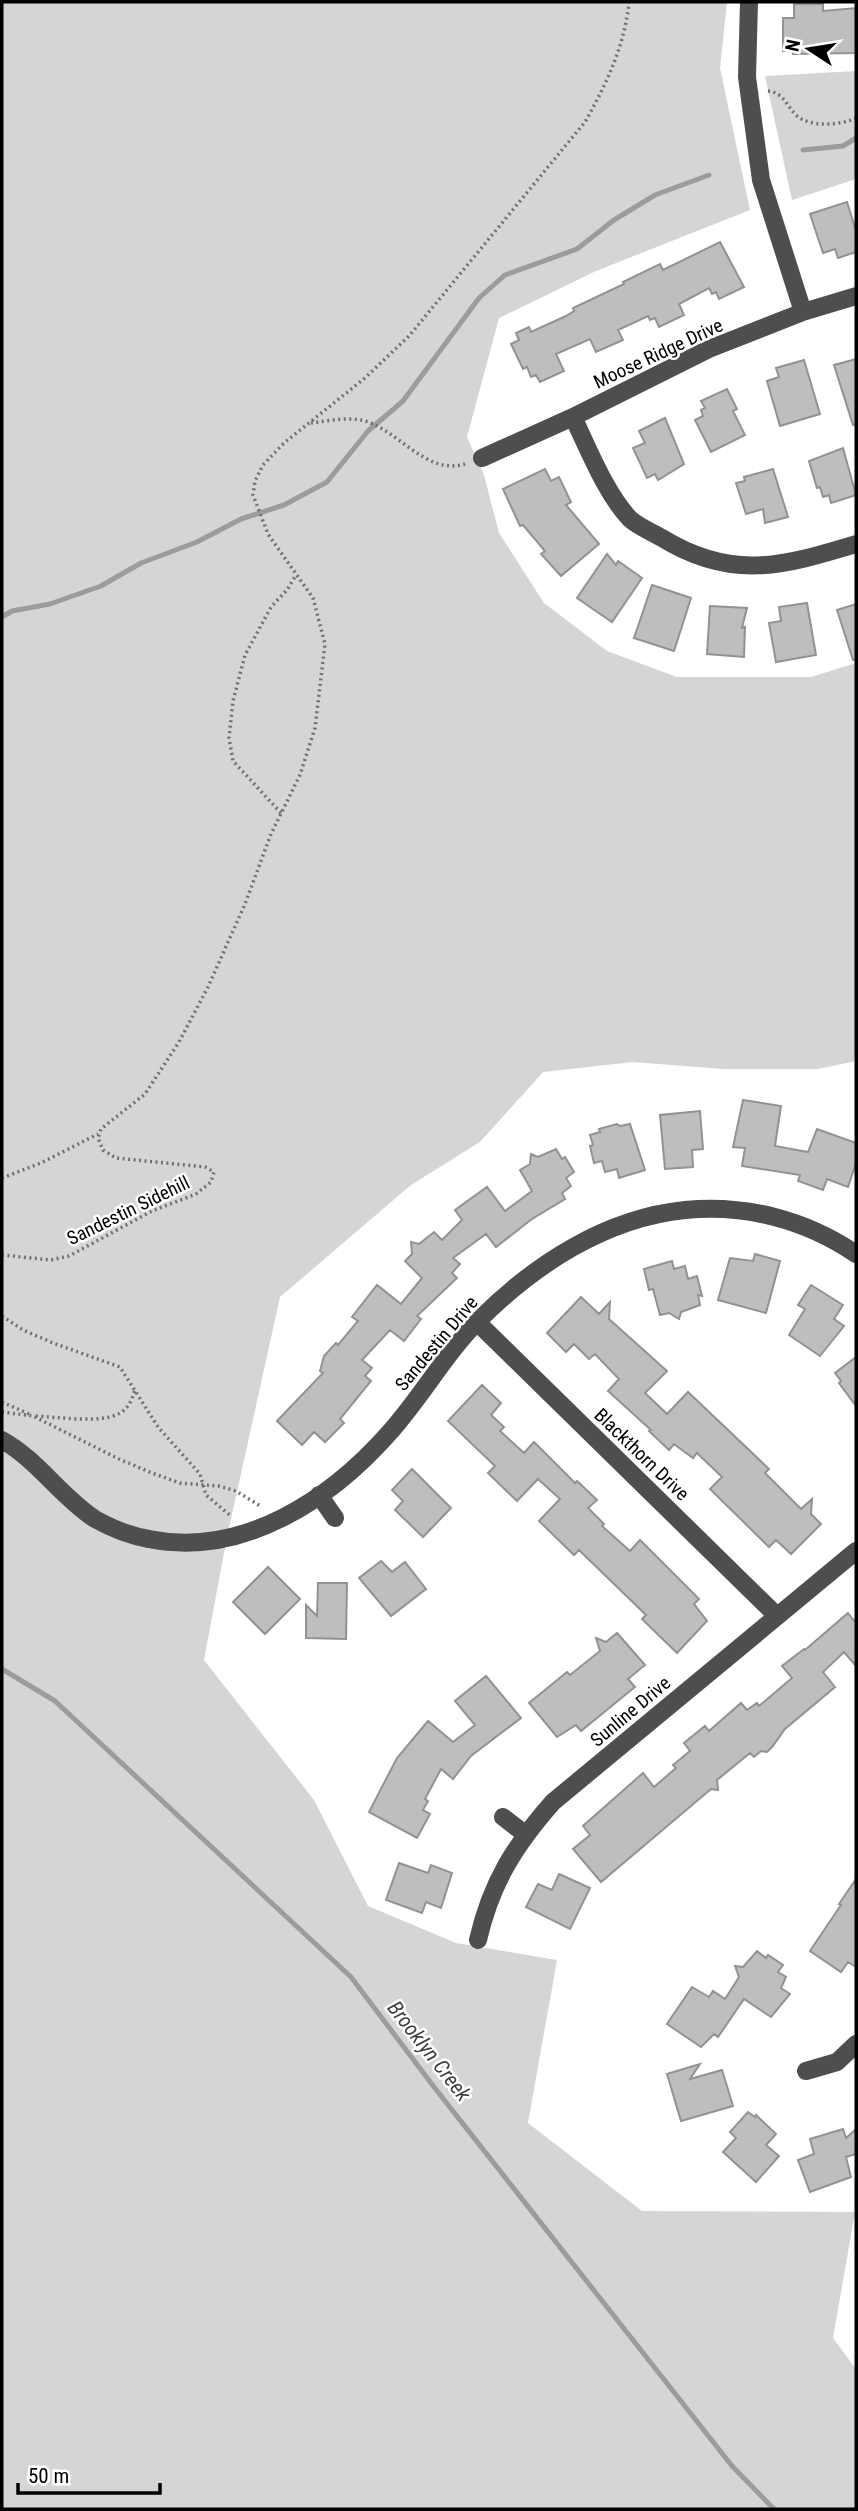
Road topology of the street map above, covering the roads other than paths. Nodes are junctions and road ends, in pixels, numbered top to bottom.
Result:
1 (749, 2) edge
2 (856, 296) edge
3 (803, 312) junction
4 (573, 416) junction
5 (482, 458) road end
6 (856, 544) edge
7 (856, 1254) edge
8 (477, 1322) junction
9 (2, 1440) edge
10 (319, 1495) junction
11 (335, 1518) dead end
12 (856, 1551) edge
13 (777, 1616) junction
14 (503, 1817) dead end
15 (525, 1834) junction
16 (478, 1940) dead end
17 (856, 2044) edge
18 (806, 2071) dead end

1 - 3 street
2 - 3 street, Moose Ridge Drive
3 - 4 street, Moose Ridge Drive
4 - 5 street, Moose Ridge Drive
4 - 6 street
7 - 8 street, Sandestin Drive
8 - 10 street, Sandestin Drive
8 - 13 street, Blackthorn Drive
9 - 10 street, Sandestin Drive
10 - 11 street
12 - 13 street, Sunline Drive
13 - 15 street, Sunline Drive
14 - 15 street
15 - 16 street, Sunline Drive
17 - 18 street

